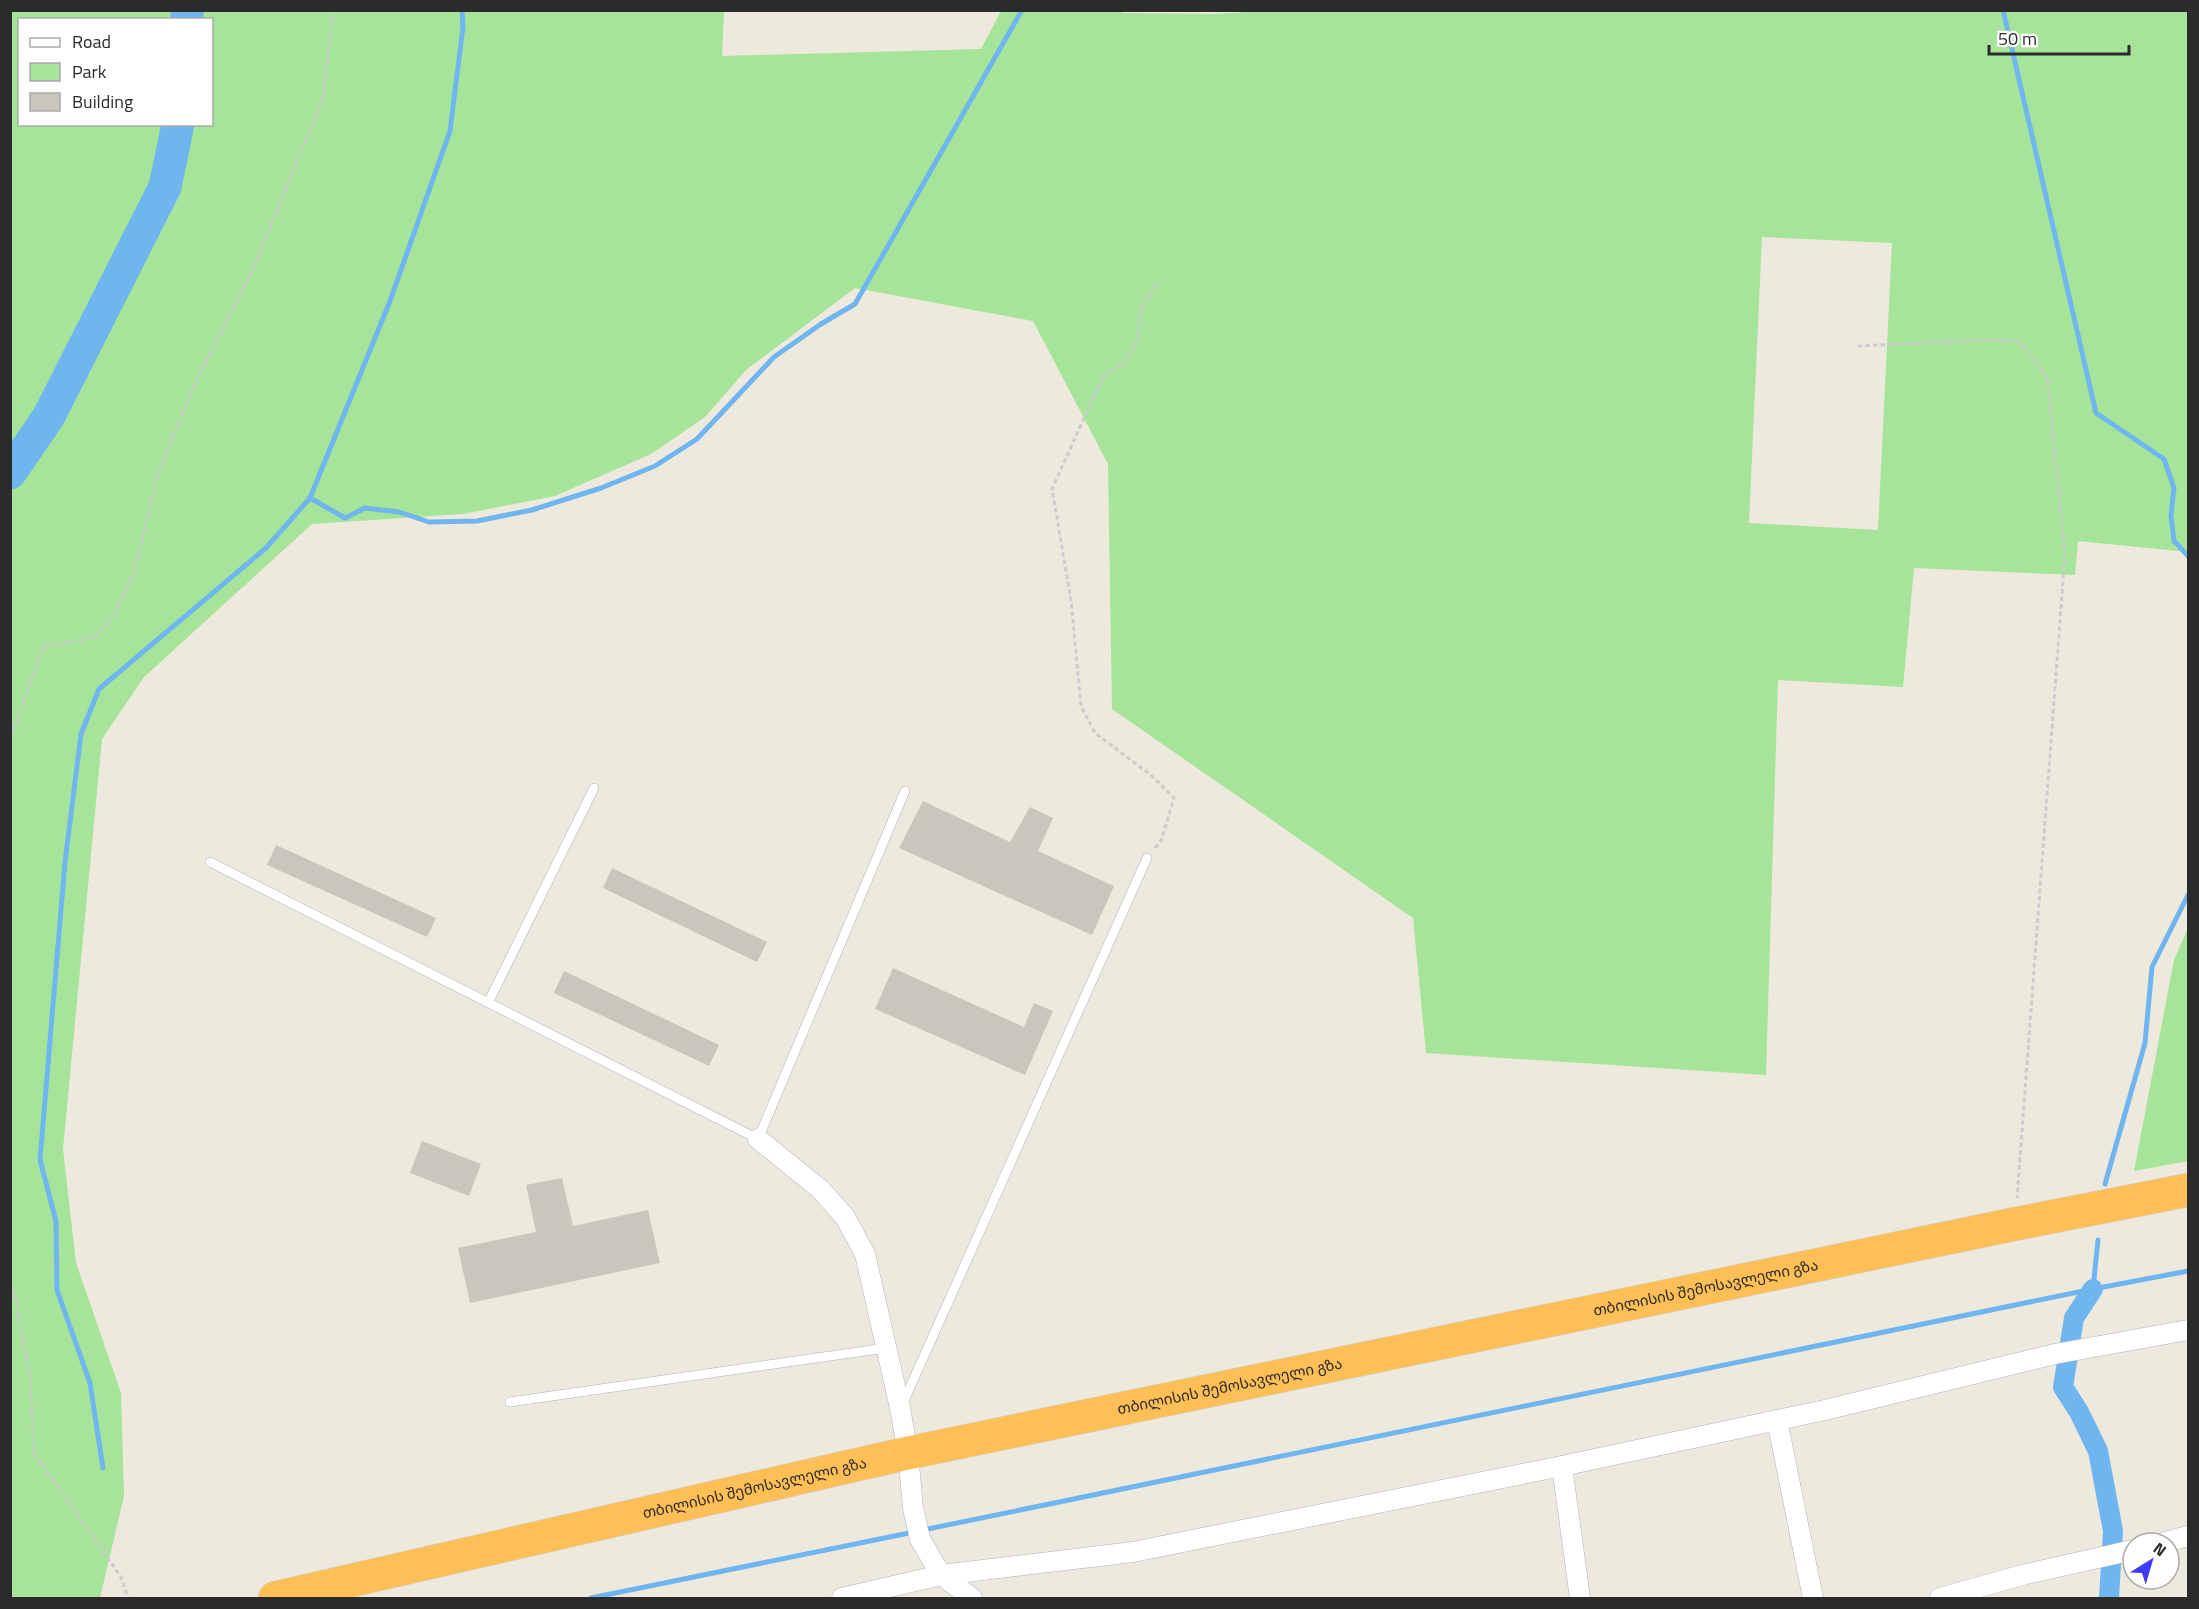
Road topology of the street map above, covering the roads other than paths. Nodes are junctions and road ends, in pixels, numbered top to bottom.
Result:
1 (594, 788) dead end
2 (905, 791) dead end
3 (1147, 858) road end
4 (210, 862) dead end
5 (488, 1003) junction
6 (758, 1139) junction
7 (2188, 1190) edge
8 (2188, 1331) edge
9 (886, 1348) junction
10 (510, 1402) dead end
11 (900, 1408) junction
12 (1777, 1420) junction
13 (908, 1453) junction
14 (1562, 1466) junction
15 (2121, 1554) edge
16 (941, 1575) junction
17 (275, 1599) edge
18 (842, 1599) edge
19 (972, 1599) edge
20 (1580, 1599) edge
21 (1813, 1599) edge
22 (1940, 1599) edge

1 - 5 lane
2 - 6 lane
3 - 11 lane
4 - 5 lane
5 - 6 lane
6 - 9 street
7 - 13 highway, თბილისის შემოსავლელი გზა
8 - 12 street
9 - 10 lane
9 - 11 street
11 - 13 street
12 - 14 street
12 - 21 street
13 - 16 street
13 - 17 highway, თბილისის შემოსავლელი გზა
14 - 16 street
14 - 20 street
15 - 22 street
16 - 18 street
16 - 19 street

